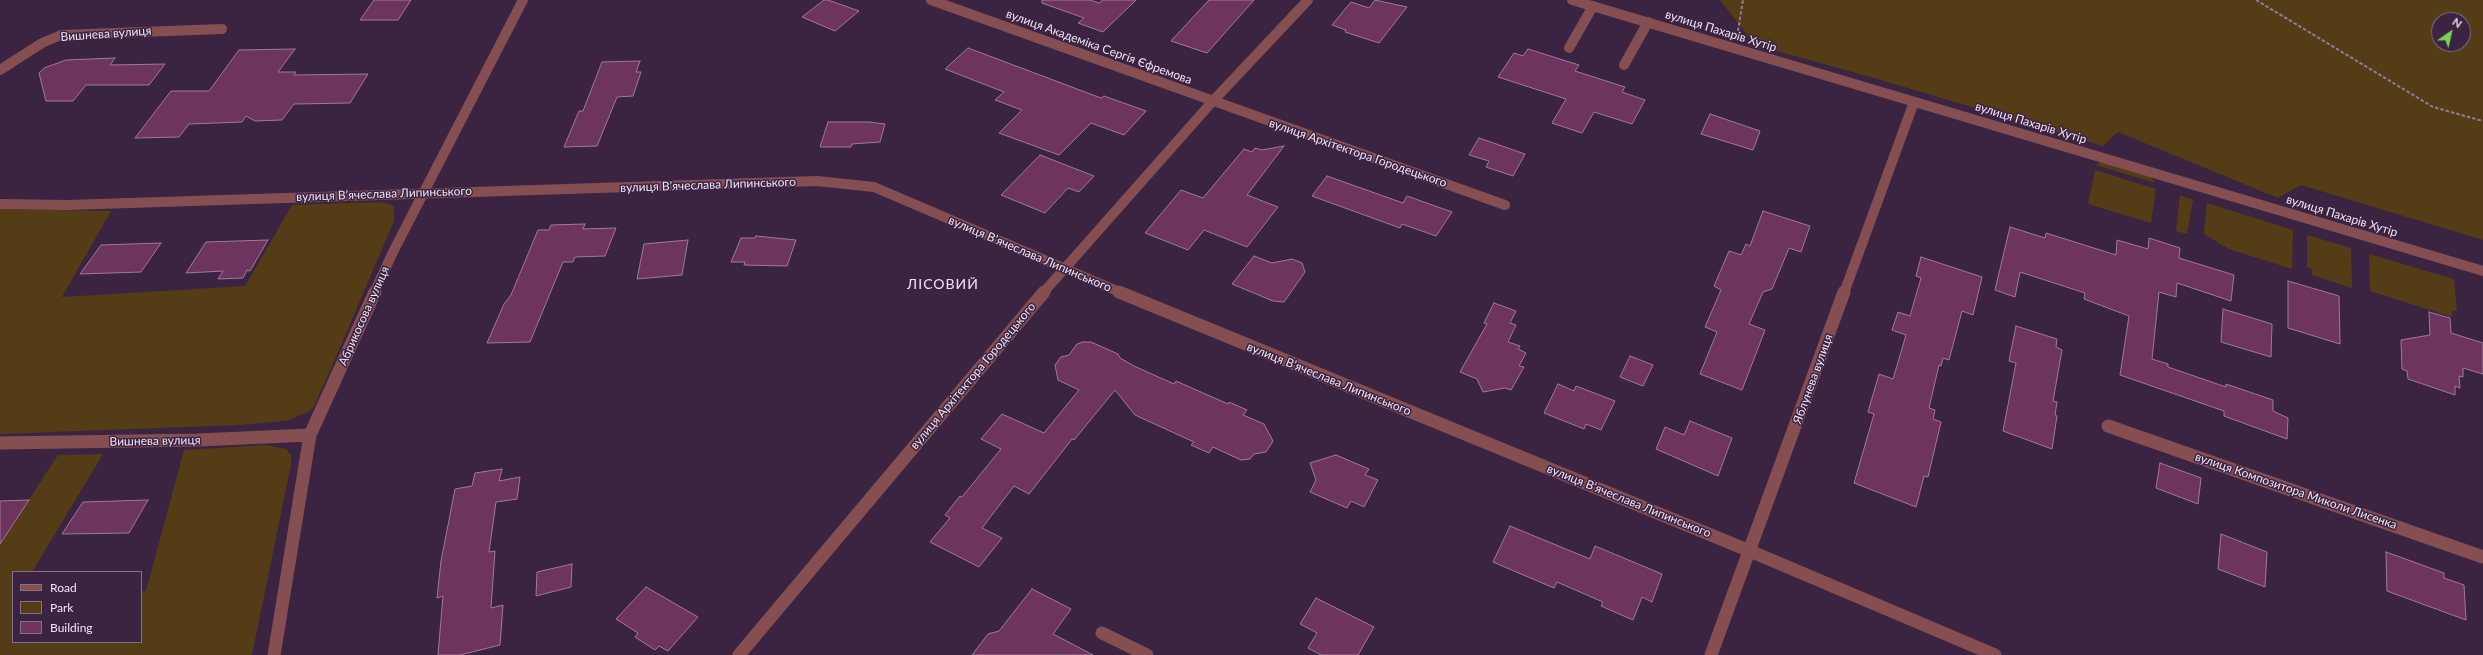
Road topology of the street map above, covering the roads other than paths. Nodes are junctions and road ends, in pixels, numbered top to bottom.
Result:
1 (523, 0) edge
2 (931, 0) edge
3 (1308, 0) edge
4 (1572, 0) edge
5 (1593, 6) junction
6 (1648, 22) junction
7 (222, 29) dead end
8 (1569, 48) dead end
9 (1624, 65) dead end
10 (0, 70) edge
11 (1212, 102) junction
12 (1914, 102) junction
13 (425, 192) junction
14 (0, 204) edge
15 (1505, 205) dead end
16 (1063, 270) junction
17 (2483, 271) edge
18 (2108, 426) dead end
19 (310, 434) junction
20 (0, 443) edge
21 (1750, 551) junction
22 (2483, 557) edge
23 (1102, 633) dead end
24 (274, 655) edge
25 (739, 655) edge
26 (1146, 655) edge
27 (1711, 655) edge
28 (1995, 655) edge

1 - 13 street, Абрикосова вулиця
2 - 11 street, вулиця Академіка Сергія Єфремова
3 - 11 street, вулиця Архітектора Городецького
4 - 5 street, вулиця Пахарів Хутір
5 - 6 street, вулиця Пахарів Хутір
5 - 8 street
6 - 9 street
6 - 12 street, вулиця Пахарів Хутір
7 - 10 street, Вишнева вулиця
11 - 15 street, вулиця Архітектора Городецького
11 - 16 street, вулиця Архітектора Городецького
12 - 17 street, вулиця Пахарів Хутір
12 - 21 street, Яблунева вулиця
13 - 14 street, вулиця Вʼячеслава Липинського
13 - 16 street, вулиця Вʼячеслава Липинського
13 - 19 street, Абрикосова вулиця
16 - 21 street, вулиця Вʼячеслава Липинського
16 - 25 street, вулиця Архітектора Городецького
18 - 22 street, вулиця Композитора Миколи Лисенка
19 - 20 street, Вишнева вулиця
19 - 24 street, Абрикосова вулиця
21 - 27 street, Яблунева вулиця
21 - 28 street, вулиця Вʼячеслава Липинського
23 - 26 street

